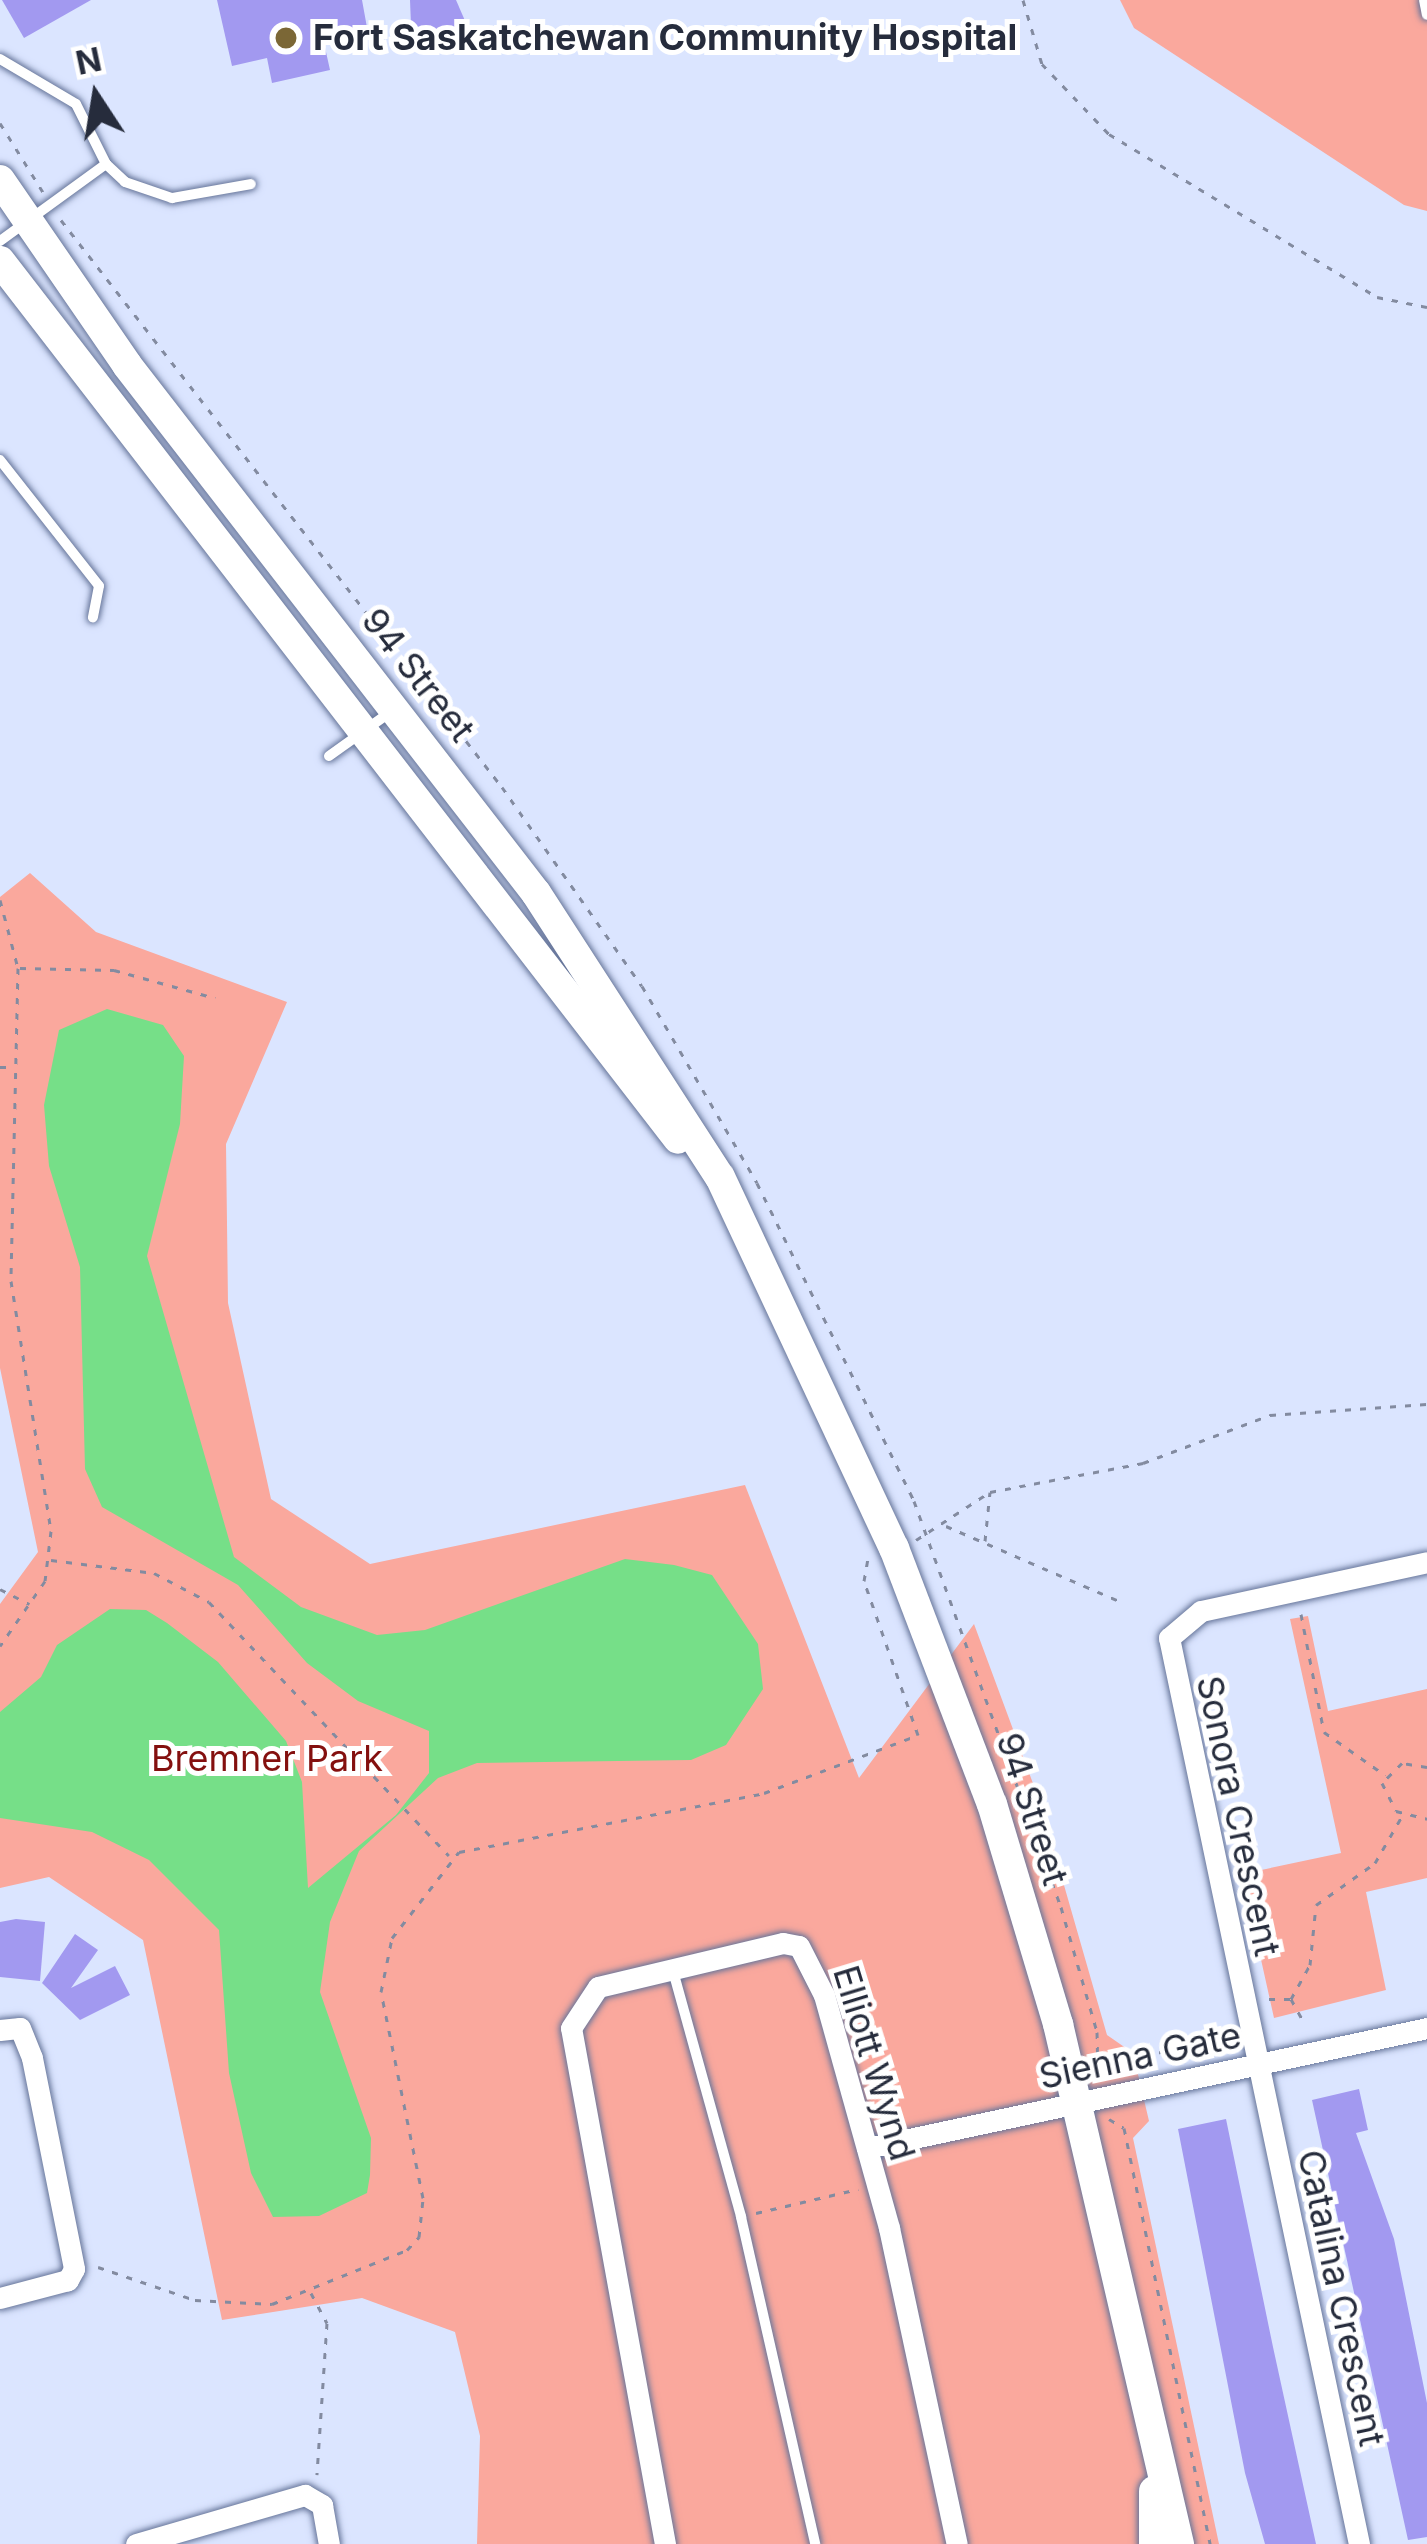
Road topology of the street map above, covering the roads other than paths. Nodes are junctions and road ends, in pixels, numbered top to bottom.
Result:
1 (1424, 0) edge
2 (1427, 15) edge
3 (0, 59) edge
4 (106, 164) junction
5 (0, 180) edge
6 (251, 184) dead end
7 (40, 214) junction
8 (0, 241) edge
9 (0, 261) edge
10 (0, 460) edge
11 (93, 616) dead end
12 (397, 708) junction
13 (361, 732) junction
14 (329, 756) dead end
15 (746, 1237) junction
16 (1427, 1562) edge
17 (673, 1969) junction
18 (1427, 2028) edge
19 (0, 2030) edge
20 (1258, 2065) junction
21 (1090, 2101) junction
22 (867, 2147) junction
23 (0, 2298) edge
24 (1151, 2437) junction
25 (136, 2544) edge
26 (328, 2544) edge
27 (664, 2544) edge
28 (815, 2544) edge
29 (957, 2544) edge
30 (1154, 2544) edge
31 (1179, 2544) edge
32 (1359, 2544) edge

1 - 2 lane
3 - 4 lane
4 - 6 lane
4 - 7 lane
5 - 7 main road, 94 Street
7 - 8 lane
7 - 12 main road, 94 Street
9 - 13 main road, 94 Street
10 - 11 lane
12 - 13 lane
12 - 15 main road, 94 Street
13 - 14 lane
13 - 15 main road, 94 Street
15 - 21 main road, 94 Street
16 - 20 street, Sonora Crescent
17 - 22 street, Elliott Wynd
17 - 27 street, Elliott Wynd
17 - 28 lane
18 - 20 street, Sienna Gate
19 - 23 street
20 - 21 street, Sienna Gate
20 - 32 street, Catalina Crescent
21 - 22 street, Sienna Gate
21 - 24 main road, 94 Street
22 - 29 street, Elliott Wynd
24 - 30 main road, 94 Street
24 - 31 main road, 94 Street
25 - 26 street

